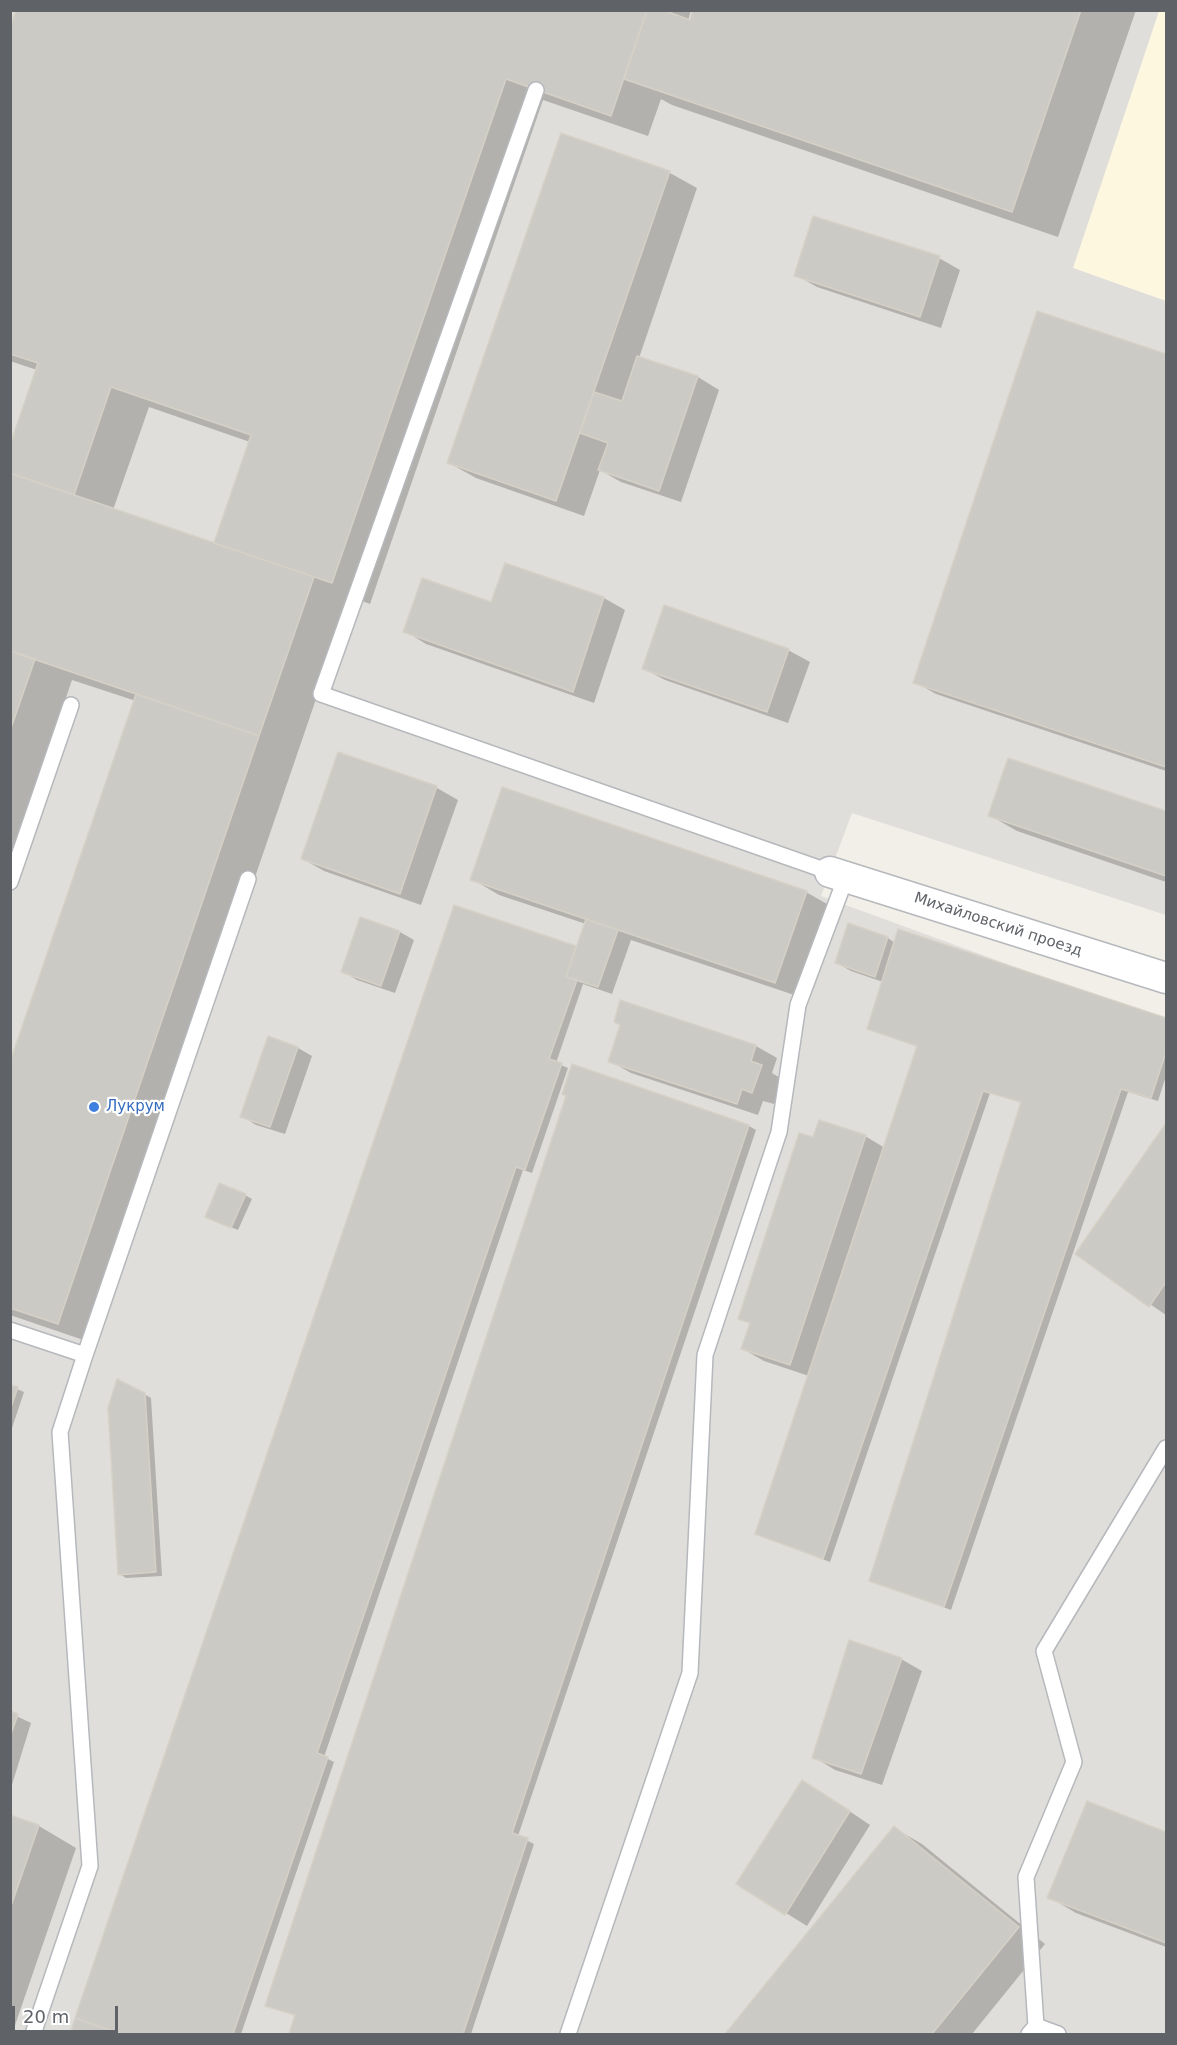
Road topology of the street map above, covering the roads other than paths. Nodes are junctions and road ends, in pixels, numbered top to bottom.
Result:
1 (536, 90) dead end
2 (71, 705) dead end
3 (838, 874) junction
4 (248, 879) dead end
5 (10, 882) edge
6 (1167, 978) edge
7 (10, 1330) edge
8 (85, 1355) junction
9 (1167, 1448) edge
10 (1033, 2030) edge
11 (33, 2034) edge
12 (568, 2034) edge
13 (1058, 2034) edge

1 - 3 lane
2 - 5 lane
3 - 6 street, Михайловский проезд
3 - 12 lane
4 - 8 lane
7 - 8 lane
8 - 11 lane
9 - 10 lane
10 - 13 lane

